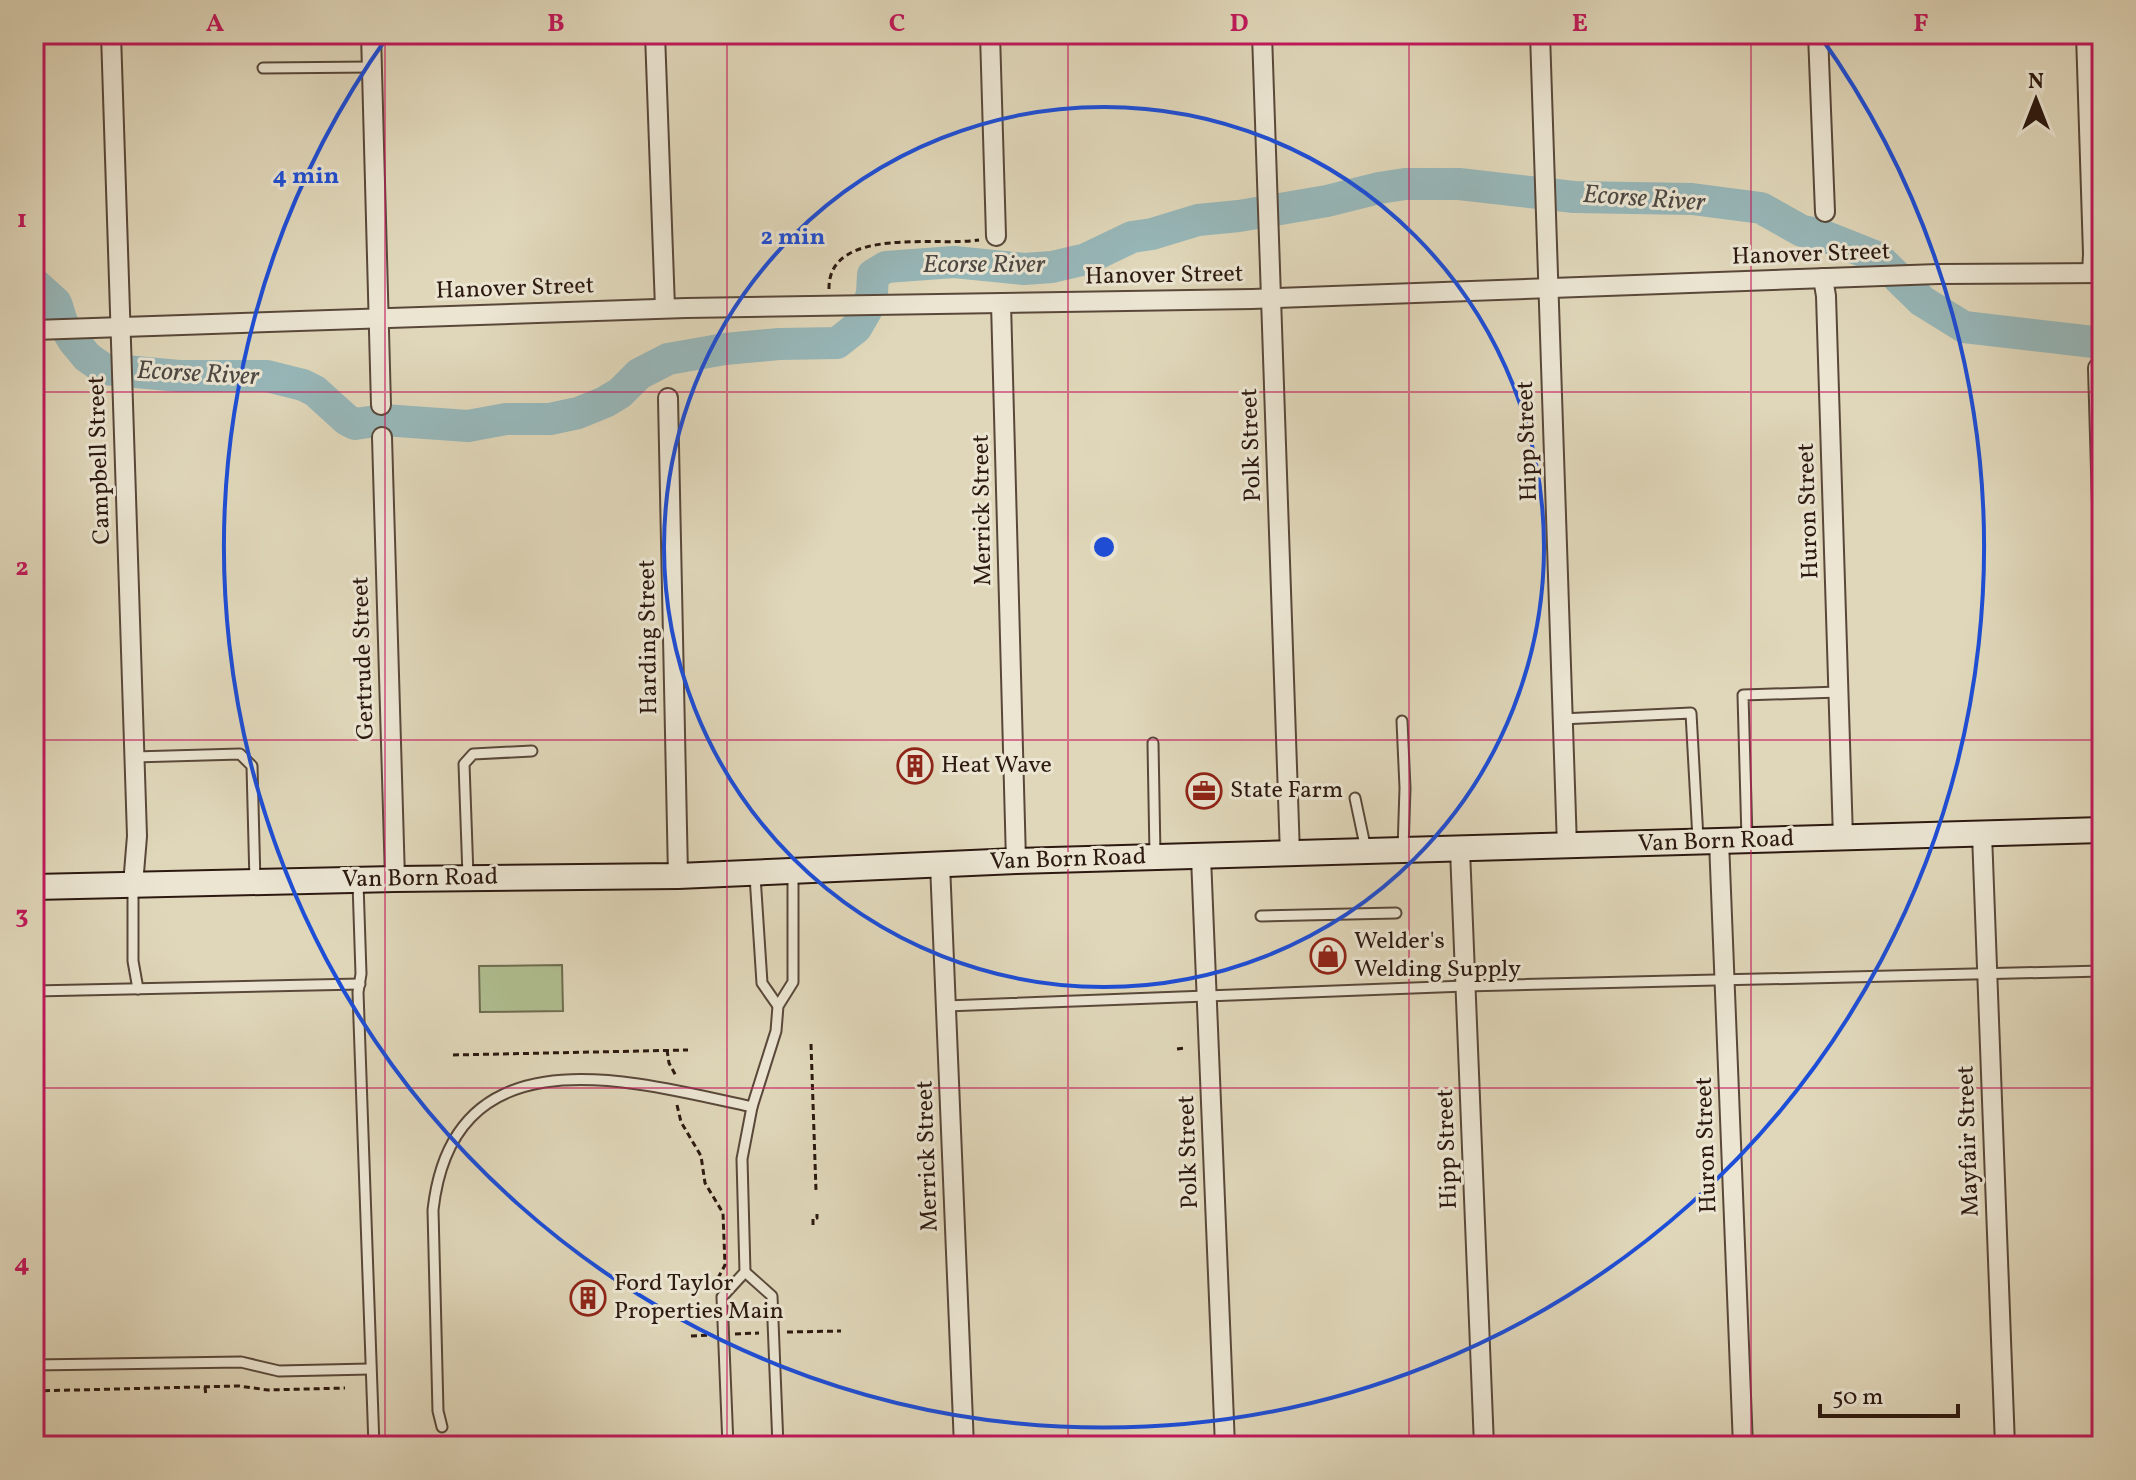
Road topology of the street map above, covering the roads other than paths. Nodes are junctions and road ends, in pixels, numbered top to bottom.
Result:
1 (111, 34) edge
2 (371, 34) edge
3 (655, 34) edge
4 (990, 34) edge
5 (1262, 34) edge
6 (1540, 34) edge
7 (1818, 34) edge
8 (2086, 34) edge
9 (372, 67) junction
10 (263, 68) dead end
11 (1825, 212) dead end
12 (996, 234) road end
13 (2097, 273) edge
14 (1823, 278) junction
15 (1547, 289) junction
16 (1271, 298) junction
17 (1001, 303) junction
18 (665, 308) junction
19 (379, 318) junction
20 (119, 328) junction
21 (40, 330) edge
22 (2098, 368) dead end
23 (668, 398) dead end
24 (381, 405) dead end
25 (382, 437) dead end
26 (2102, 504) edge
27 (1839, 692) junction
28 (1561, 719) junction
29 (1402, 721) dead end
30 (1153, 743) dead end
31 (532, 751) dead end
32 (134, 757) junction
33 (1355, 798) dead end
34 (2102, 830) edge
35 (1982, 834) junction
36 (1843, 838) junction
37 (1747, 841) junction
38 (1708, 842) junction
39 (1567, 847) junction
40 (1460, 850) junction
41 (1403, 851) junction
42 (1366, 852) junction
43 (1290, 855) junction
44 (1201, 857) junction
45 (1155, 858) junction
46 (1016, 861) junction
47 (940, 864) junction
48 (793, 870) junction
49 (755, 872) junction
50 (678, 876) junction
51 (469, 878) junction
52 (395, 879) junction
53 (358, 880) junction
54 (255, 882) junction
55 (133, 885) junction
56 (34, 887) edge
57 (1396, 913) dead end
58 (1261, 916) dead end
59 (2102, 971) edge
60 (1987, 975) junction
61 (1725, 979) junction
62 (360, 984) junction
63 (1465, 986) junction
64 (138, 989) junction
65 (34, 991) edge
66 (1206, 996) junction
67 (778, 1006) junction
68 (946, 1006) junction
69 (752, 1107) junction
70 (745, 1272) junction
71 (34, 1365) edge
72 (370, 1369) junction
73 (442, 1427) dead end
74 (374, 1446) edge
75 (728, 1446) edge
76 (778, 1446) edge
77 (964, 1446) edge
78 (1225, 1446) edge
79 (1484, 1446) edge
80 (1743, 1446) edge
81 (2005, 1446) edge

1 - 20 street, Campbell Street
2 - 9 street
3 - 18 street
4 - 12 street
5 - 16 street, Polk Street
6 - 15 street, Hipp Street
7 - 11 street
8 - 13 street
9 - 10 lane
9 - 19 street
13 - 14 street, Hanover Street
14 - 15 street, Hanover Street
14 - 27 street, Huron Street
15 - 16 street, Hanover Street
15 - 28 street, Hipp Street
16 - 17 street, Hanover Street
16 - 43 street, Polk Street
17 - 18 street, Hanover Street
17 - 46 street, Merrick Street
18 - 19 street, Hanover Street
19 - 20 street, Hanover Street
19 - 24 street
20 - 21 street, Hanover Street
20 - 32 street, Campbell Street
22 - 26 street
23 - 50 street, Harding Street
25 - 52 street, Gertrude Street
27 - 36 street, Huron Street
27 - 37 lane
28 - 38 lane
28 - 39 street, Hipp Street
29 - 41 lane
30 - 45 lane
31 - 51 lane
32 - 54 lane
32 - 55 street, Campbell Street
33 - 42 lane
34 - 35 main road, Van Born Road
35 - 36 main road, Van Born Road
35 - 60 street, Mayfair Street
36 - 37 main road, Van Born Road
37 - 38 main road, Van Born Road
38 - 39 main road, Van Born Road
38 - 61 street, Huron Street
39 - 40 main road, Van Born Road
40 - 41 main road, Van Born Road
40 - 63 street, Hipp Street
41 - 42 main road, Van Born Road
42 - 43 main road, Van Born Road
43 - 44 main road, Van Born Road
44 - 45 main road, Van Born Road
44 - 66 street, Polk Street
45 - 46 main road, Van Born Road
46 - 47 main road, Van Born Road
47 - 48 main road, Van Born Road
47 - 68 street, Merrick Street
48 - 49 main road, Van Born Road
48 - 67 lane
49 - 50 main road, Van Born Road
49 - 67 lane
50 - 51 main road, Van Born Road
51 - 52 main road, Van Born Road
52 - 53 main road, Van Born Road
53 - 54 main road, Van Born Road
53 - 62 lane
54 - 55 main road, Van Born Road
55 - 56 main road, Van Born Road
55 - 64 lane
57 - 58 lane
59 - 60 lane
60 - 61 lane
60 - 81 street, Mayfair Street
61 - 63 lane
61 - 80 street, Huron Street
62 - 64 lane
62 - 72 lane
63 - 66 lane
63 - 79 street, Hipp Street
64 - 65 lane
66 - 68 lane
66 - 78 street, Polk Street
67 - 69 lane
68 - 77 street, Merrick Street
69 - 70 lane
69 - 73 lane
70 - 75 lane
70 - 76 lane
71 - 72 lane
72 - 74 lane

